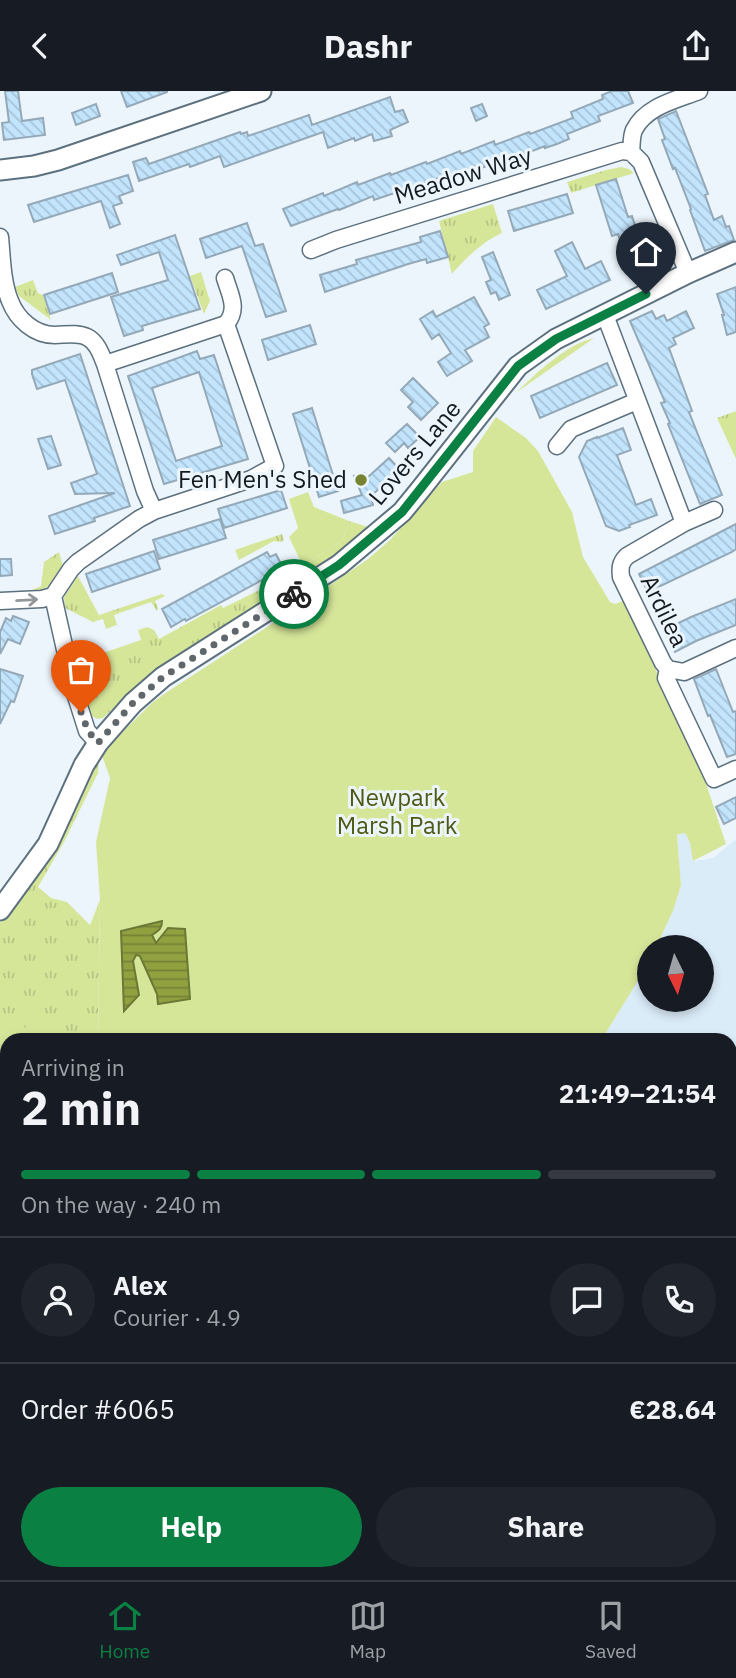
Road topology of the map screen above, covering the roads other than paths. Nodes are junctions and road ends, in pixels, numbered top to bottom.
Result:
1 (261, 91) edge
2 (699, 91) edge
3 (631, 152) junction
4 (0, 170) edge
5 (0, 237) edge
6 (311, 250) dead end
7 (736, 252) edge
8 (688, 273) junction
9 (225, 278) dead end
10 (605, 314) junction
11 (226, 324) junction
12 (105, 364) junction
13 (637, 401) junction
14 (557, 446) dead end
15 (714, 510) dead end
16 (154, 511) junction
17 (684, 523) junction
18 (53, 596) junction
19 (0, 601) edge
20 (736, 648) edge
21 (668, 669) junction
22 (98, 743) junction
23 (736, 769) edge
24 (0, 910) edge

1 - 4 street
2 - 3 street
3 - 6 street, Meadow Way
3 - 8 street
5 - 12 street
7 - 8 street, Lovers Lane
8 - 10 street, Lovers Lane
9 - 11 street
10 - 13 street
10 - 22 street, Lovers Lane
11 - 12 street
11 - 16 street
12 - 16 street
13 - 14 street
13 - 17 street
15 - 17 street, Ardilea
16 - 18 street
17 - 21 street, Ardilea
19 -> 18 street
18 - 22 street
20 - 21 street, Ardilea
21 - 23 street, Ardilea
22 - 24 street, Lovers Lane

